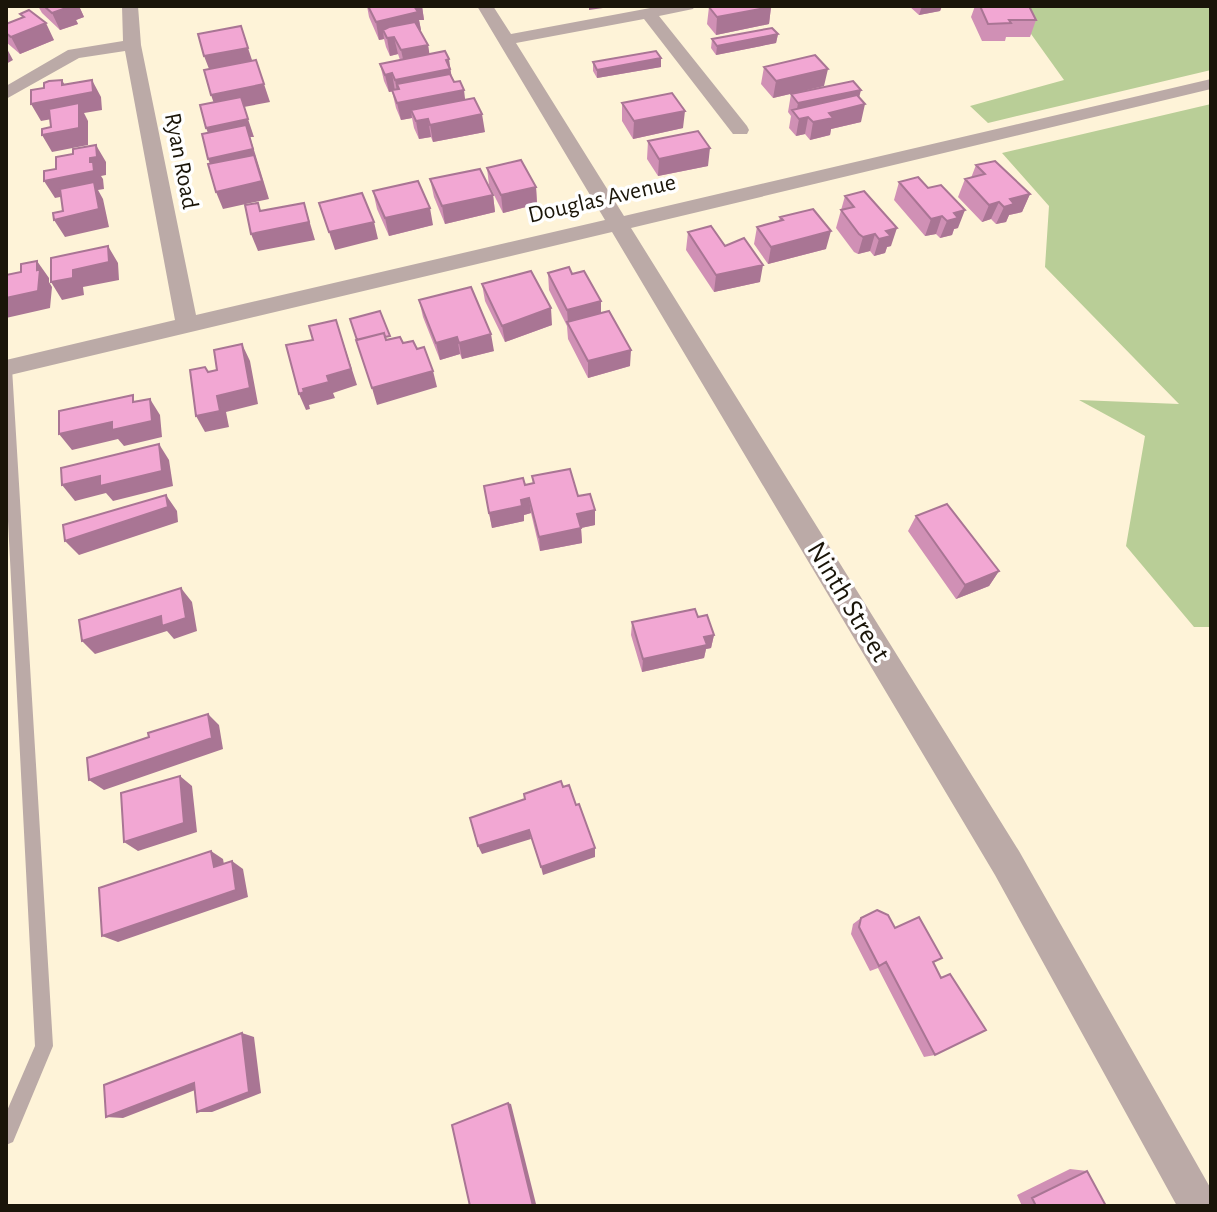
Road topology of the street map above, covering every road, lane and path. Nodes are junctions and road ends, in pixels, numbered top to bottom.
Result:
1 (130, 6) edge
2 (485, 6) edge
3 (687, 6) edge
4 (649, 14) junction
5 (506, 40) junction
6 (132, 45) junction
7 (1211, 84) edge
8 (6, 94) edge
9 (740, 130) dead end
10 (617, 221) junction
11 (187, 324) junction
12 (6, 368) edge
13 (6, 1135) edge
14 (1199, 1206) edge

1 - 6 street, Ryan Road
2 - 5 street, Ninth Street
3 - 4 street
4 - 5 street
4 - 9 street
5 - 10 street, Ninth Street
6 - 8 street
6 - 11 street, Ryan Road
7 - 10 street, Douglas Avenue
10 - 11 street, Douglas Avenue
10 - 14 street, Ninth Street
11 - 12 street, Douglas Avenue
12 - 13 lane

